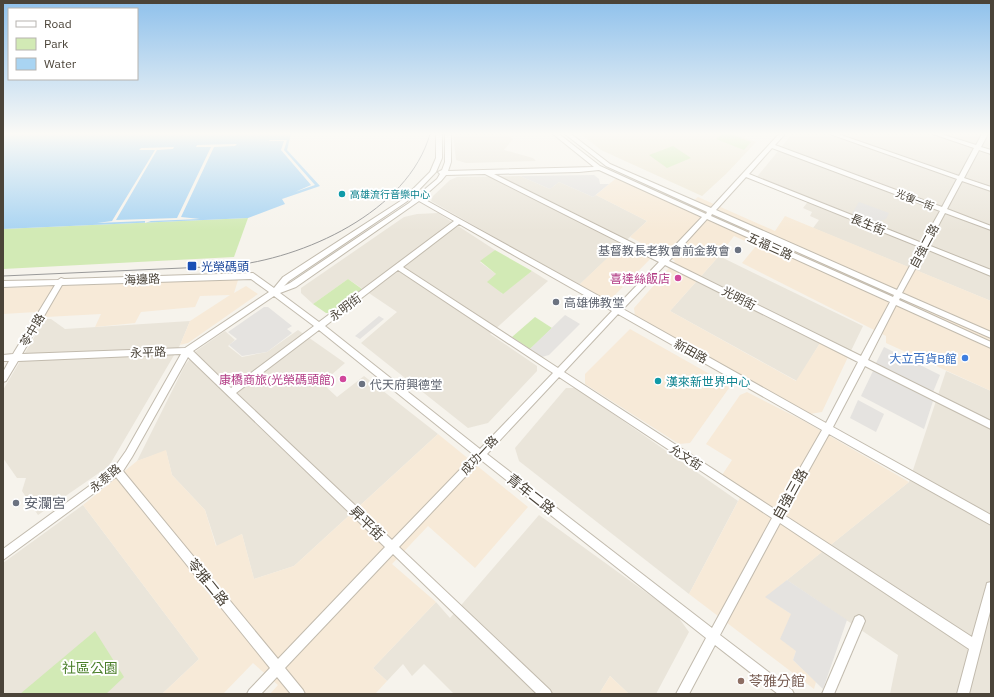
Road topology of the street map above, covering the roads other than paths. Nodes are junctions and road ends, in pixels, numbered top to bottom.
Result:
1 (447, 167) edge
2 (545, 167) edge
3 (603, 167) edge
4 (611, 167) edge
5 (752, 167) edge
6 (826, 167) edge
7 (928, 167) edge
8 (967, 167) edge
9 (599, 168) junction
10 (435, 169) joint
11 (446, 171) junction
12 (486, 172) junction
13 (745, 174) junction
14 (961, 178) junction
15 (991, 189) edge
16 (415, 196) junction
17 (943, 210) junction
18 (708, 214) junction
19 (459, 221) junction
20 (991, 228) edge
21 (924, 246) junction
22 (664, 260) junction
23 (398, 267) junction
24 (991, 273) edge
25 (62, 282) junction
26 (3, 284) edge
27 (274, 292) junction
28 (896, 298) junction
29 (617, 310) junction
30 (319, 326) junction
31 (991, 335) edge
32 (991, 345) edge
33 (187, 351) junction
34 (16, 357) junction
35 (3, 358) edge
36 (863, 362) junction
37 (558, 372) junction
38 (3, 379) edge
39 (230, 393) junction
40 (991, 425) edge
41 (828, 428) junction
42 (480, 454) junction
43 (117, 471) junction
44 (778, 517) junction
45 (991, 520) edge
46 (393, 548) junction
47 (3, 555) edge
48 (991, 587) edge
49 (859, 621) dead end
50 (713, 636) junction
51 (975, 646) junction
52 (278, 668) junction
53 (253, 694) edge
54 (299, 694) edge
55 (546, 694) edge
56 (682, 694) edge
57 (788, 694) edge
58 (828, 694) edge
59 (963, 694) edge

1 - 11 street
2 - 11 street
3 - 9 street
4 - 18 street, 五福三路
5 - 13 street, 成功一路
6 - 17 street, 光復一街
7 - 14 street
8 - 14 street, 自強二路
9 - 12 street
9 - 18 street, 五福三路
10 - 11 street
10 - 16 street
11 - 12 street
11 - 16 street
12 - 22 street, 光明街
13 - 18 street, 成功一路
13 - 21 street, 長生街
14 - 15 street
14 - 17 street, 自強二路
16 - 19 street, 新田路
16 - 27 street
17 - 20 street, 光復一街
17 - 21 street, 自強二路
18 - 22 street, 成功一路
18 - 28 street, 五福三路
19 - 23 street, 永明街
19 - 29 street, 新田路
21 - 24 street, 長生街
21 - 28 street, 自強二路
22 - 29 street, 成功一路
22 - 36 street, 光明街
23 - 30 street, 永明街
23 - 37 street, 允文街
25 - 26 street, 海邊路
25 - 27 street, 海邊路
25 - 34 street, 苓中路
27 - 30 street, 青年二路
27 - 33 street
28 - 31 street, 五福三路
28 - 32 street, 五福三路
28 - 36 street, 自強三路
29 - 37 street, 成功一路
29 - 41 street, 新田路
30 - 39 street, 永明街
30 - 42 street, 青年二路
33 - 34 street, 永平路
33 - 39 street, 昇平街
33 - 43 street, 永泰路
34 - 35 street, 永平路
34 - 38 street, 苓中路
36 - 40 street, 光明街
36 - 41 street, 自強三路
37 - 42 street, 成功一路
37 - 44 street, 允文街
39 - 46 street, 昇平街
41 - 44 street, 自強三路
41 - 45 street, 新田路
42 - 46 street, 成功一路
42 - 50 street, 青年二路
43 - 47 street, 永泰路
43 - 52 street, 苓雅二路
44 - 50 street, 自強三路
44 - 51 street, 允文街
46 - 52 street, 成功一路
46 - 55 street, 昇平街
48 - 51 street
49 - 58 street
50 - 56 street, 自強三路
50 - 57 street, 青年二路
51 - 59 street
52 - 53 street, 成功一路
52 - 54 street, 苓雅二路

